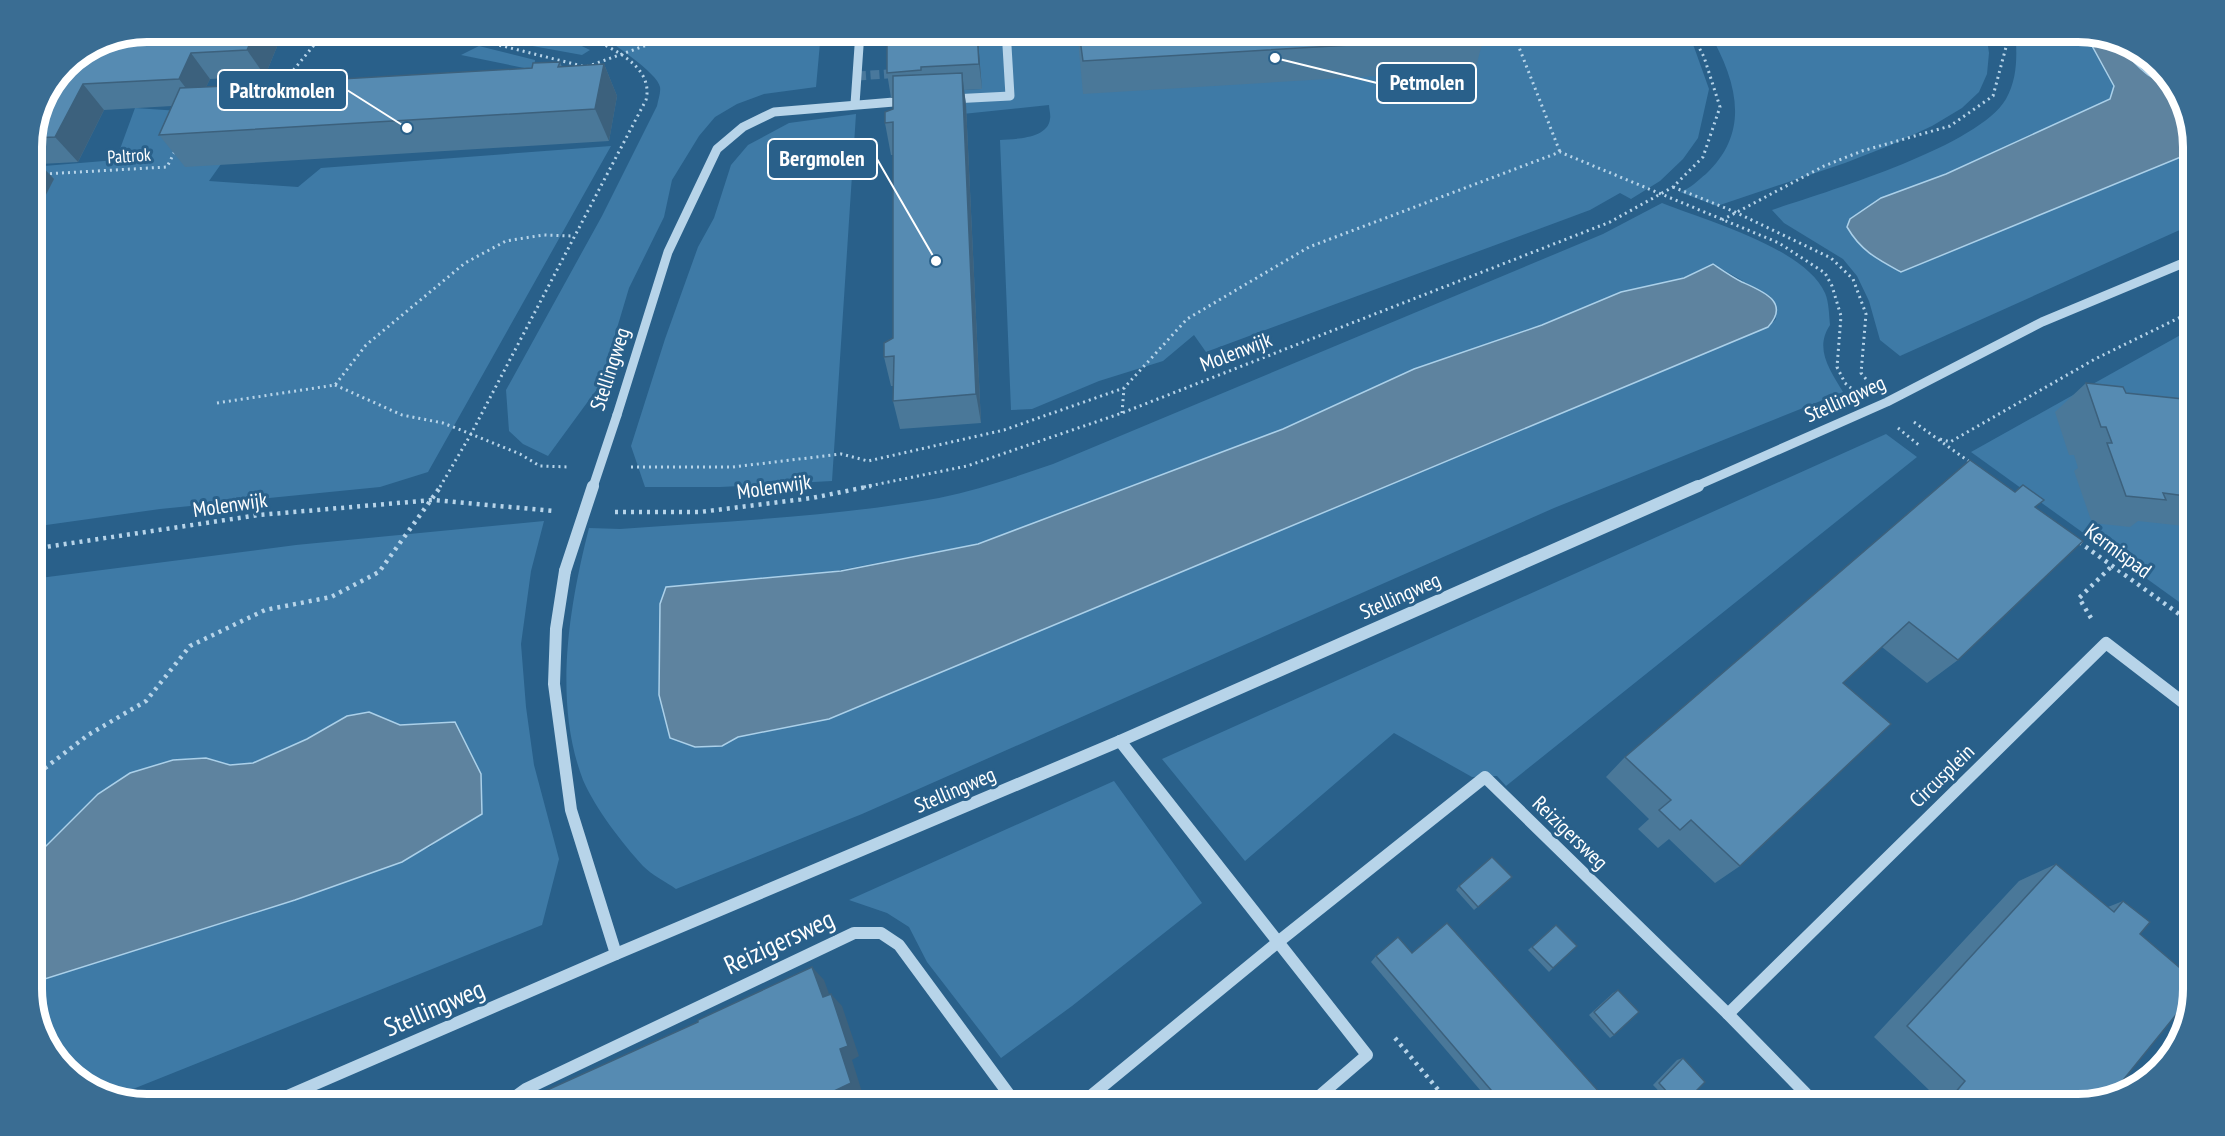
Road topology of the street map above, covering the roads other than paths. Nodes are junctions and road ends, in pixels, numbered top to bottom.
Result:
1 (859, 42) edge
2 (1007, 46) road end
3 (942, 99) edge
4 (920, 100) edge
5 (855, 104) junction
6 (2183, 263) edge
7 (2183, 702) edge
8 (1120, 741) junction
9 (1278, 942) junction
10 (616, 954) junction
11 (1728, 1014) junction
12 (292, 1094) edge
13 (519, 1094) edge
14 (1009, 1094) edge
15 (1093, 1094) edge
16 (1322, 1094) edge
17 (1806, 1094) edge

1 - 5 street
2 - 3 street
4 - 5 street, Stellingweg
5 - 10 street, Stellingweg, bridge
6 - 8 street, Stellingweg
7 - 11 street, Circusplein
8 - 9 street
8 - 10 street, Stellingweg
9 - 11 street, Reizigersweg
9 - 15 street, Reizigersweg
9 - 16 street
10 - 12 street, Stellingweg
11 - 17 street, Reizigersweg
13 - 14 street, Reizigersweg

